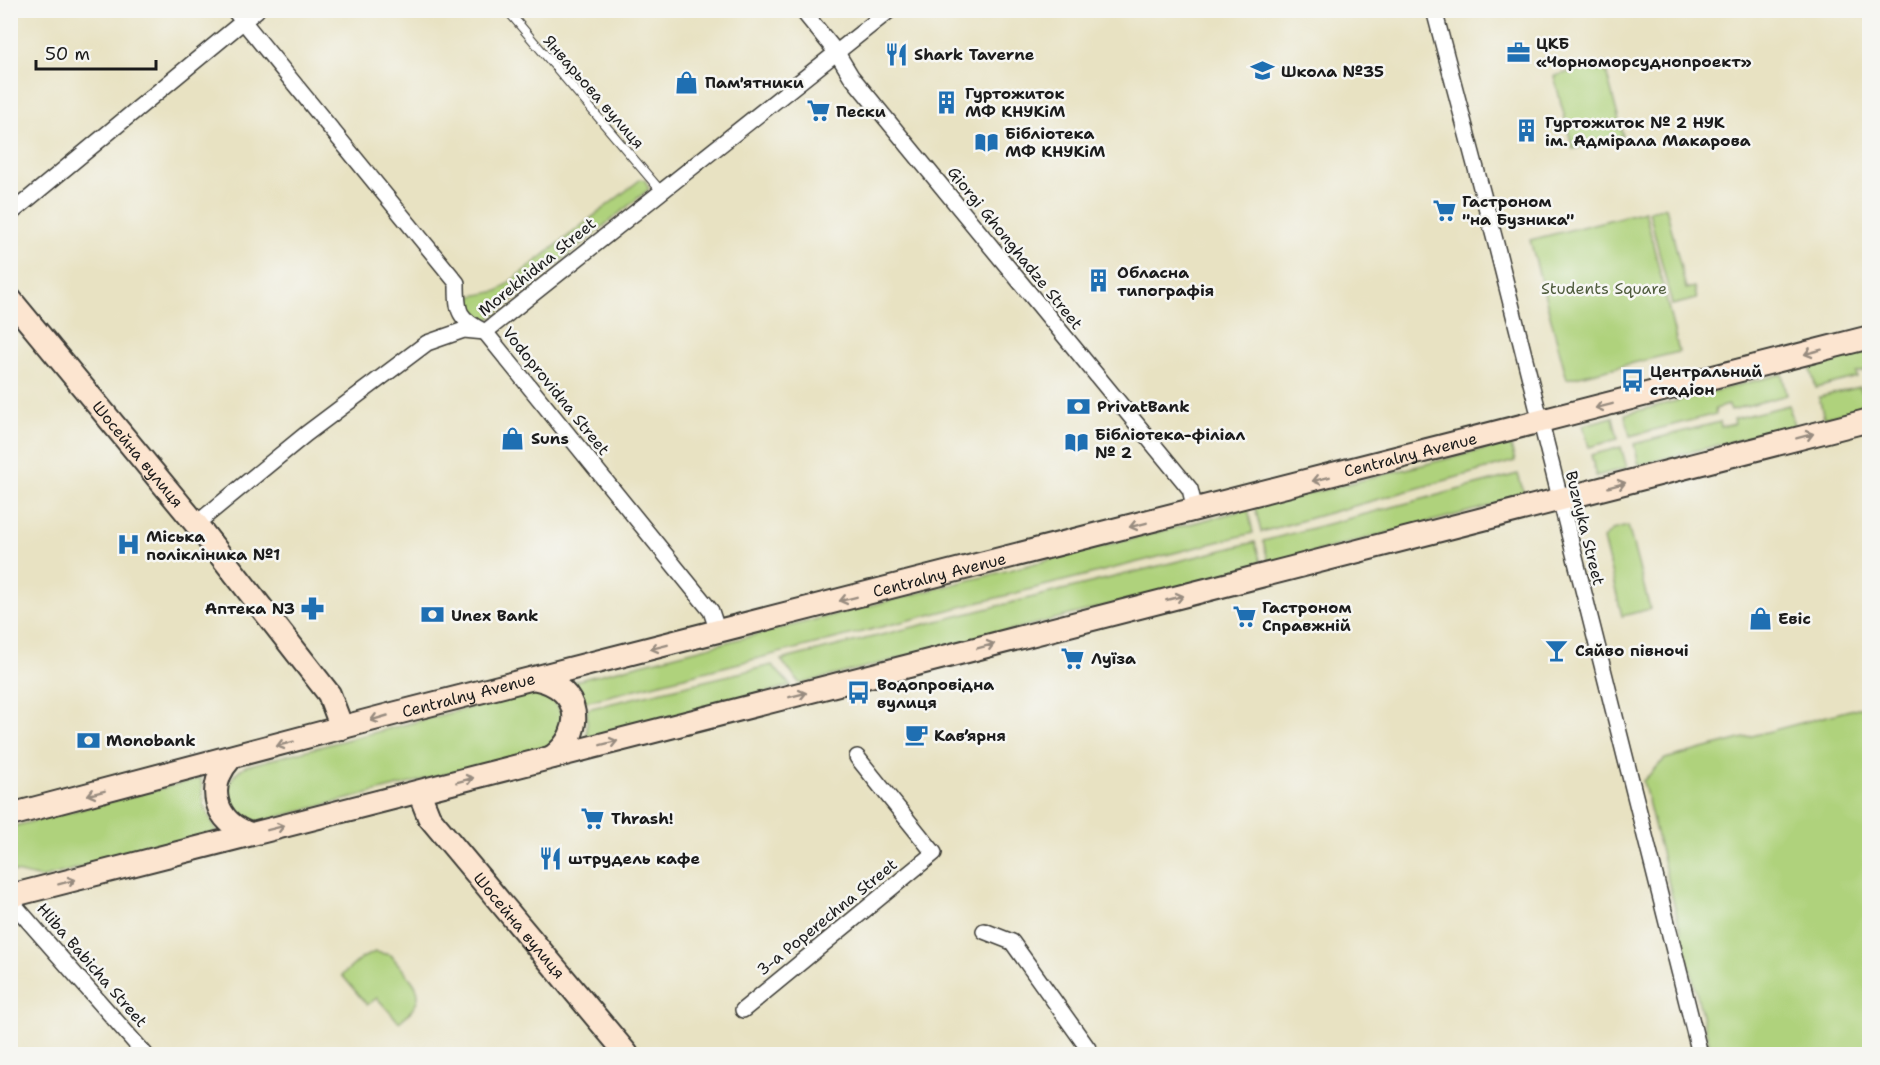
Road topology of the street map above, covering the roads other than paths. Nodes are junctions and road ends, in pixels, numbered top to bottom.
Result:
1 (257, 10) edge
2 (507, 10) edge
3 (802, 10) edge
4 (890, 10) edge
5 (1434, 10) edge
6 (238, 16) edge
7 (837, 53) junction
8 (661, 191) junction
9 (10, 214) edge
10 (10, 299) edge
11 (485, 332) junction
12 (1869, 337) edge
13 (1869, 420) edge
14 (1540, 422) junction
15 (1560, 500) junction
16 (1195, 510) junction
17 (196, 524) junction
18 (718, 632) junction
19 (537, 679) junction
20 (342, 728) junction
21 (552, 757) junction
22 (857, 757) dead end
23 (230, 759) junction
24 (419, 792) junction
25 (10, 815) edge
26 (250, 834) junction
27 (10, 898) edge
28 (984, 931) dead end
29 (743, 1010) dead end
30 (145, 1054) edge
31 (627, 1054) edge
32 (1092, 1054) edge
33 (1700, 1054) edge

1 - 6 street
2 - 8 lane, Январьова вулиця
3 - 7 street, Giorgi Ghonghadze Street
4 - 7 street, Morekhidna Street
5 - 14 street, Buznyka Street
6 - 9 street
6 - 11 street, Vodoprovidna Street
7 - 8 street, Morekhidna Street
7 - 16 street, Giorgi Ghonghadze Street
8 - 11 street, Morekhidna Street
10 - 17 main road, Шосейна вулиця
11 - 17 street, Morekhidna Street
11 - 18 street, Vodoprovidna Street
12 -> 14 main road, Centralny Avenue
15 -> 13 main road
14 - 15 street, Buznyka Street
14 -> 16 main road, Centralny Avenue
21 -> 15 main road
15 - 33 street, Buznyka Street
16 -> 18 main road, Centralny Avenue
17 - 20 main road, Шосейна вулиця
18 -> 19 main road, Centralny Avenue
19 -> 20 main road, Centralny Avenue
19 - 21 main road
20 -> 23 main road, Centralny Avenue
24 -> 21 main road
22 - 29 street, 3-a Poperechna Street
23 -> 25 main road, Centralny Avenue
23 - 26 main road
26 -> 24 main road
24 - 31 main road, Шосейна вулиця
27 -> 26 main road
27 - 30 street, Hliba Babicha Street
28 - 32 street

